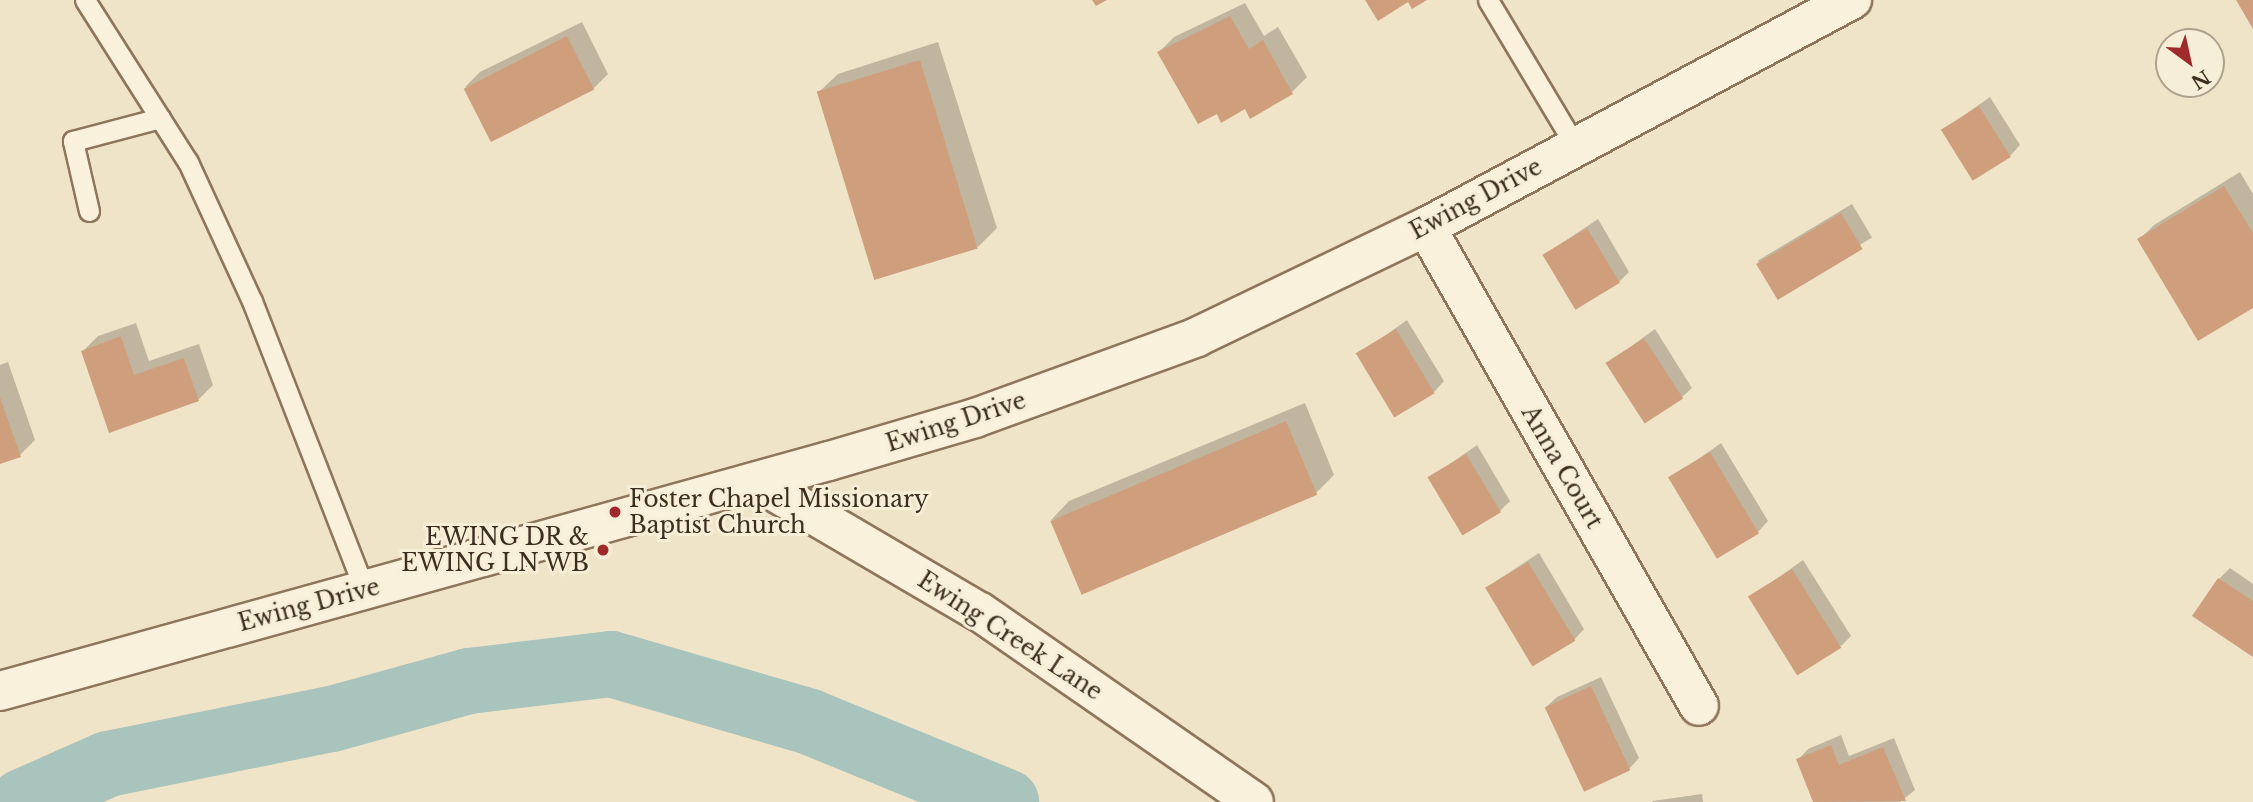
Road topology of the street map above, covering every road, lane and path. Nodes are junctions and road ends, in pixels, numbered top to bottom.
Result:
1 (85, 0) edge
2 (1488, 0) edge
3 (1852, 0) edge
4 (160, 118) junction
5 (1576, 147) junction
6 (89, 211) dead end
7 (1426, 227) junction
8 (758, 482) junction
9 (364, 589) junction
10 (0, 691) edge
11 (1699, 706) dead end
12 (1254, 802) edge

1 - 4 lane
2 - 5 lane
3 - 5 main road, Ewing Drive
4 - 6 lane
4 - 9 lane
5 - 7 main road, Ewing Drive
7 - 8 main road, Ewing Drive
7 - 11 main road, Anna Court
8 - 9 main road, Ewing Drive
8 - 12 main road, Ewing Creek Lane
9 - 10 main road, Ewing Drive

